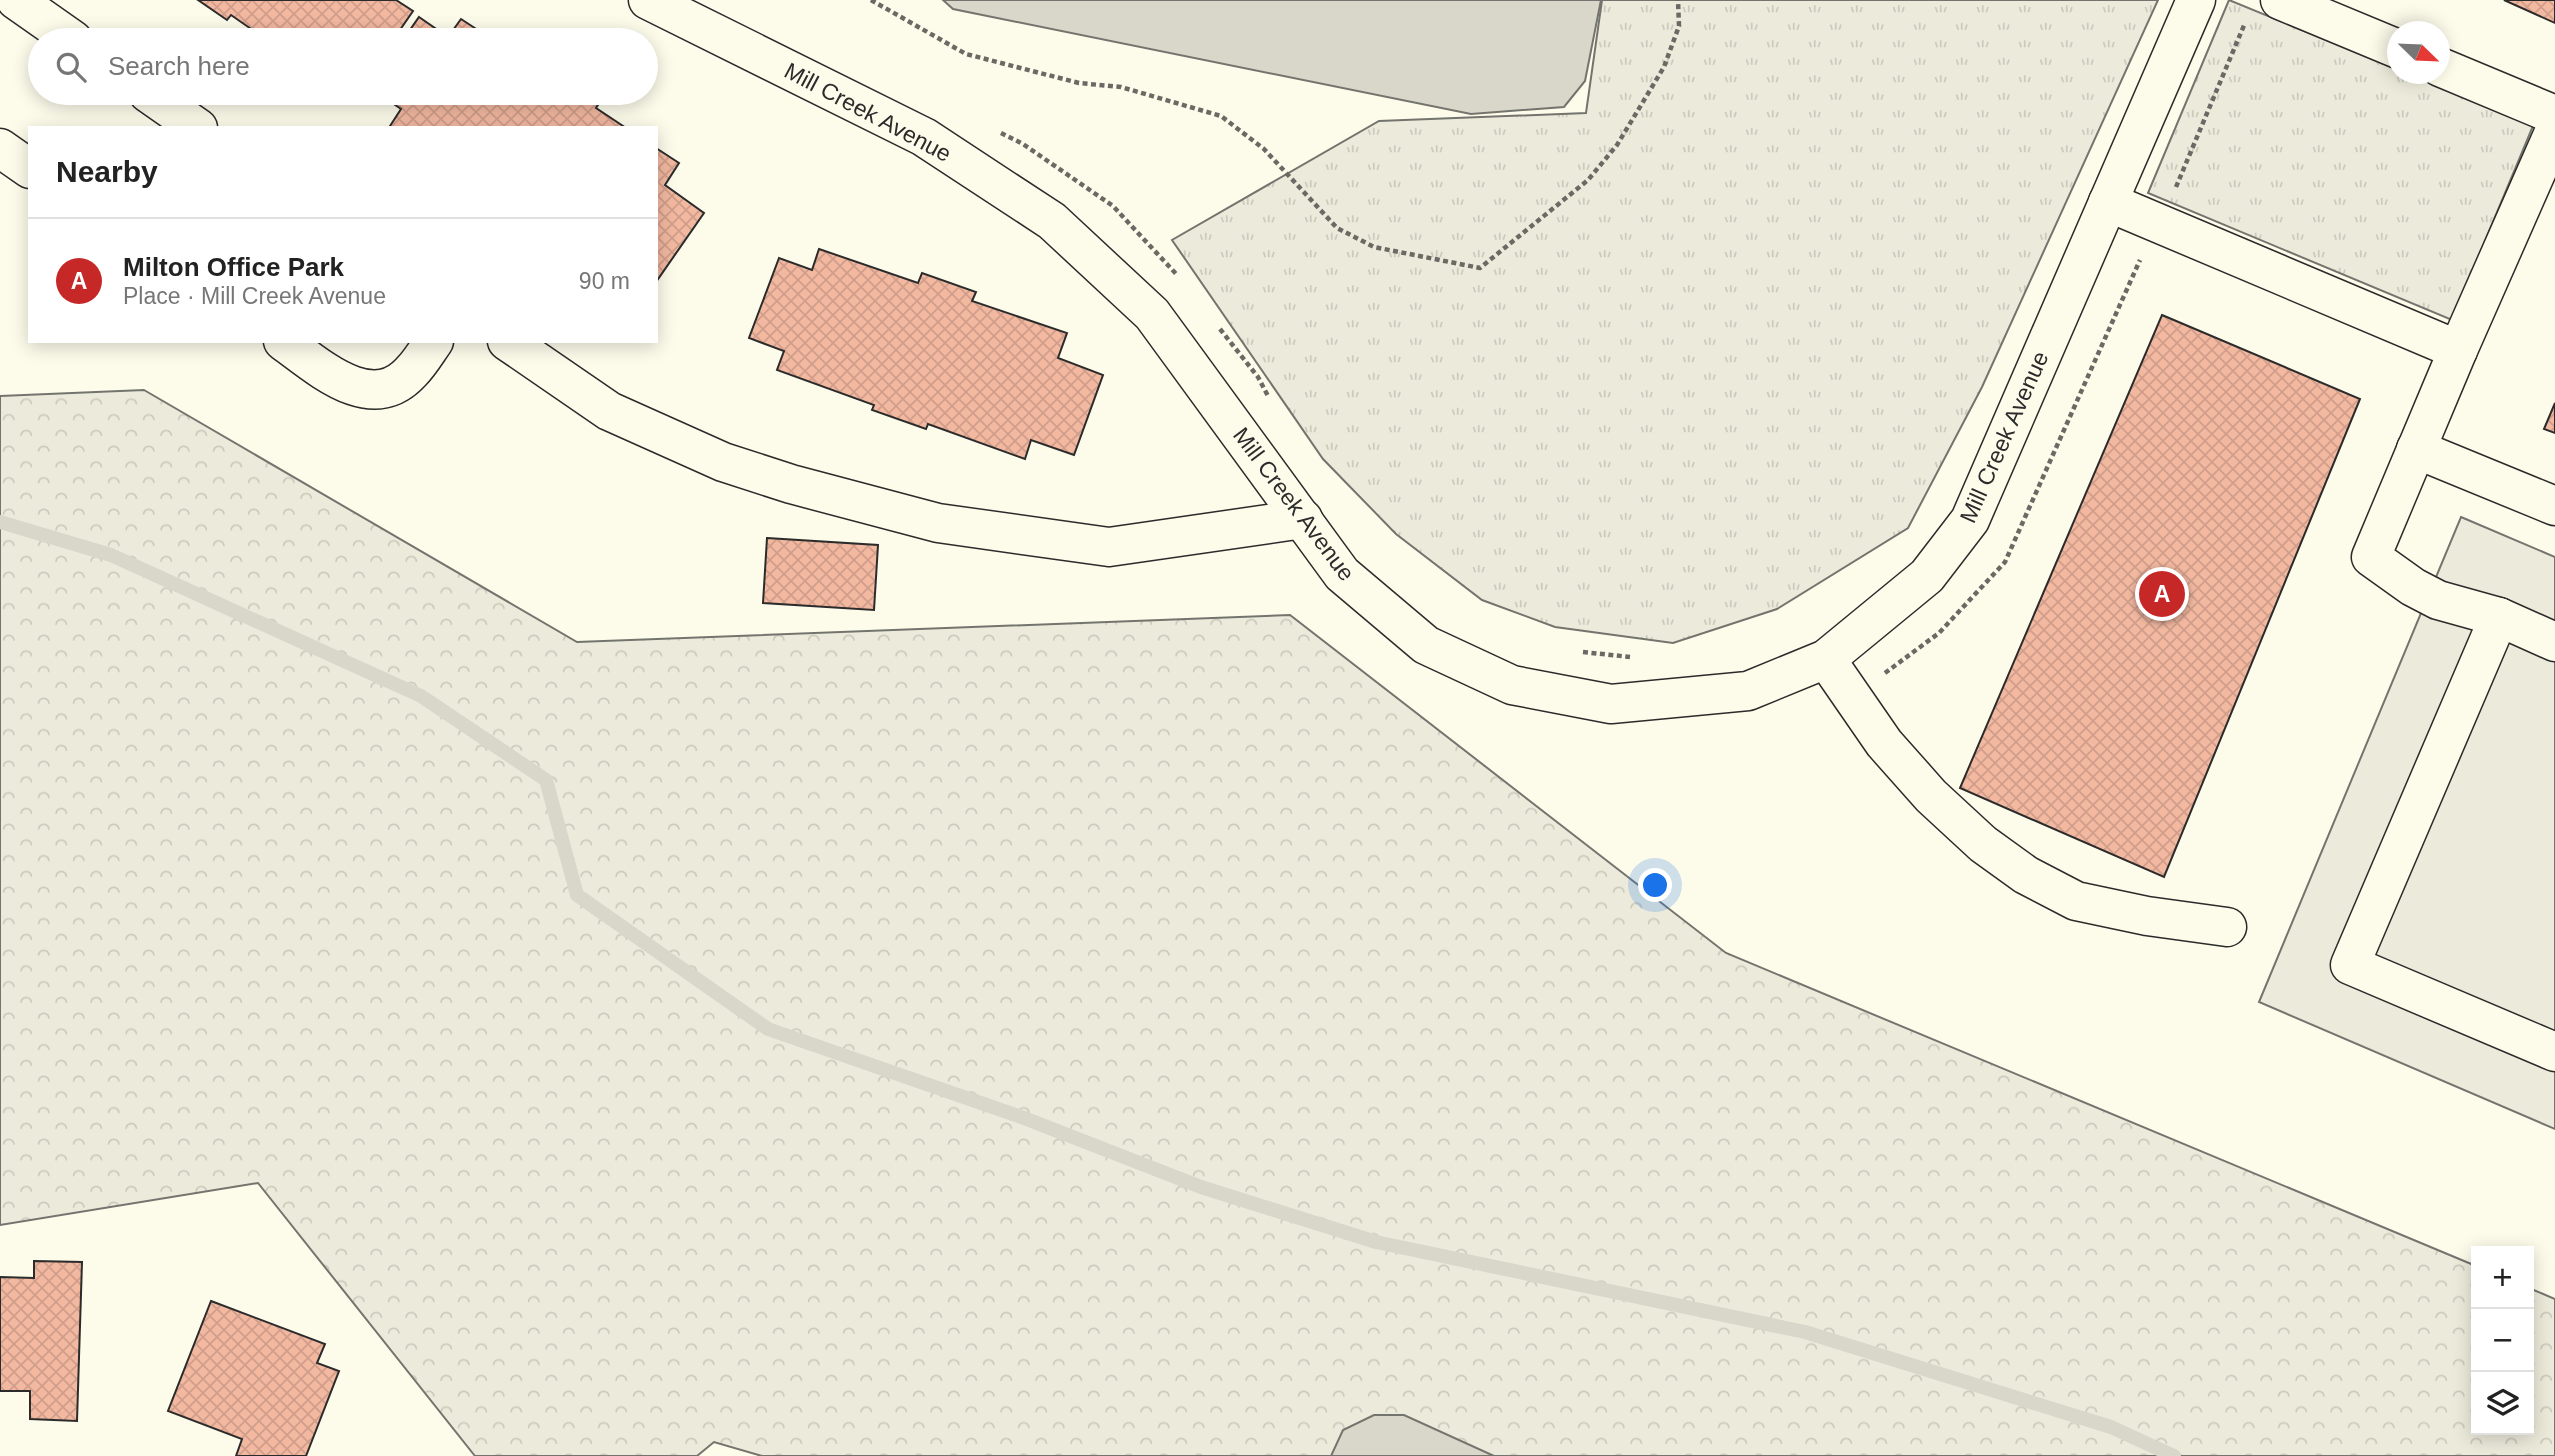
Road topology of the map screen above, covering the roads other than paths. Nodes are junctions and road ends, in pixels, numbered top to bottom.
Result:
1 (16, 0) edge
2 (648, 0) edge
3 (2196, 0) edge
4 (2280, 0) edge
5 (56, 28) edge
6 (2387, 44) edge
7 (2450, 71) edge
8 (165, 105) edge
9 (2555, 115) edge
10 (195, 126) edge
11 (2555, 130) edge
12 (0, 148) edge
13 (28, 168) edge
14 (2108, 202) junction
15 (286, 343) edge
16 (433, 343) edge
17 (510, 343) edge
18 (2458, 350) junction
19 (2416, 449) junction
20 (2555, 506) edge
21 (1303, 519) junction
22 (2499, 617) junction
23 (2555, 642) edge
24 (1826, 659) junction
25 (2227, 927) dead end
26 (2555, 1052) edge

1 - 5 street
2 - 21 street, Mill Creek Avenue
3 - 14 street, Mill Creek Avenue
4 - 6 street
7 - 9 street
8 - 10 street
11 - 18 street
12 - 13 street
14 - 18 street
14 - 24 street, Mill Creek Avenue
15 - 16 street
17 - 21 street
18 - 19 street
19 - 20 street
19 - 22 street
21 - 24 street, Mill Creek Avenue
22 - 23 street
22 - 26 street
24 - 25 street

